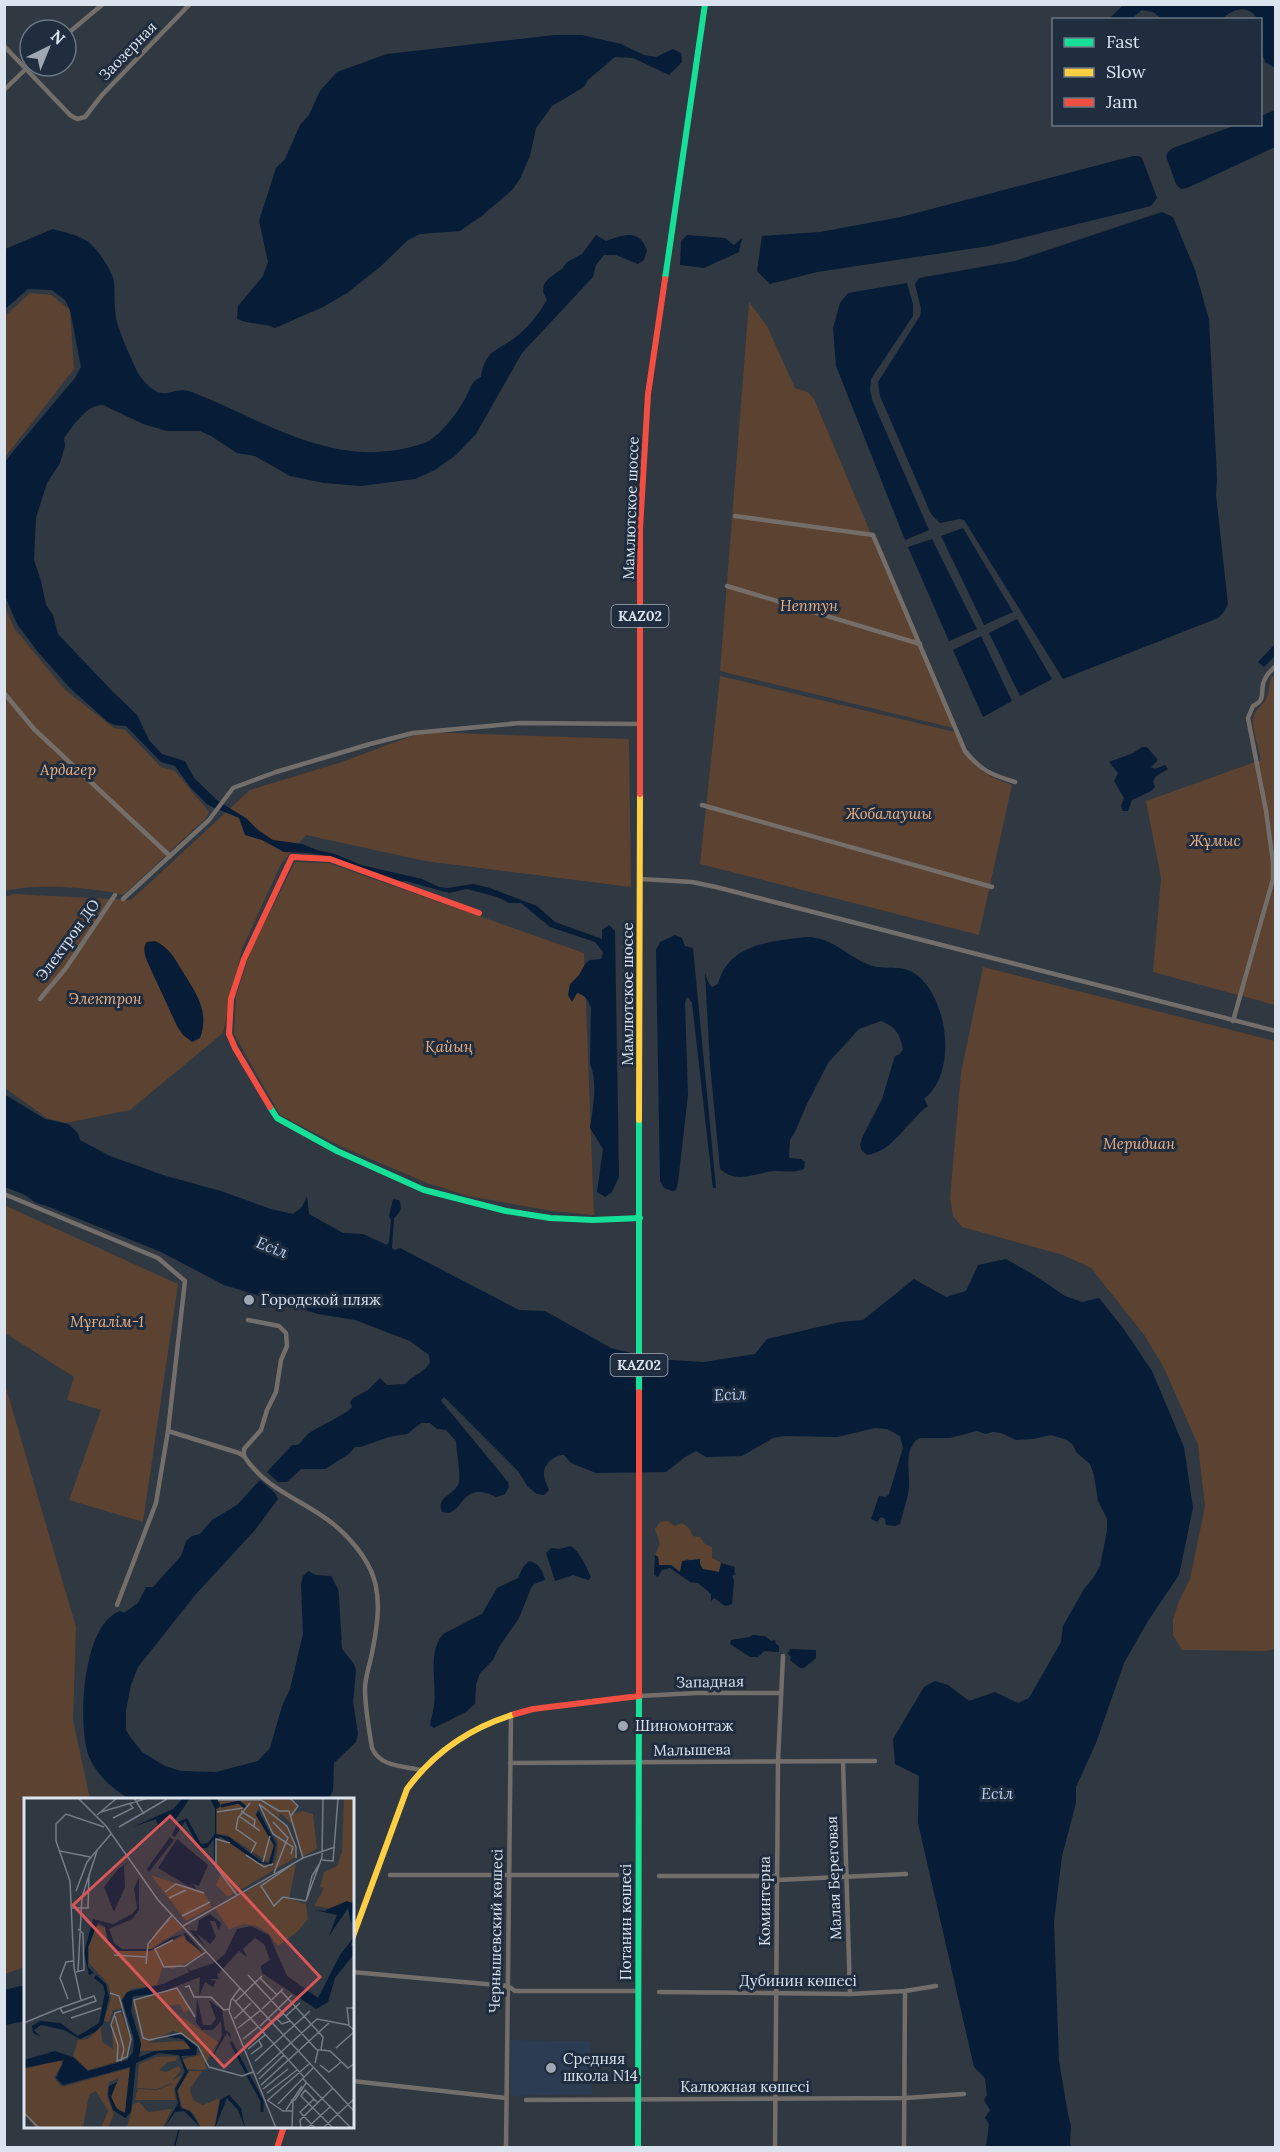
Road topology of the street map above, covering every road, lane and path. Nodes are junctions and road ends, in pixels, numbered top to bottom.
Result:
1 (103, 4) edge
2 (190, 4) edge
3 (705, 4) edge
4 (78, 25) edge
5 (4, 46) edge
6 (18, 58) edge
7 (18, 76) edge
8 (38, 78) edge
9 (4, 90) edge
10 (735, 516) dead end
11 (727, 586) dead end
12 (920, 644) junction
13 (1275, 666) edge
14 (4, 693) edge
15 (640, 724) junction
16 (1015, 782) dead end
17 (702, 805) dead end
18 (170, 856) junction
19 (640, 879) junction
20 (992, 887) dead end
21 (115, 895) dead end
22 (123, 899) dead end
23 (479, 913) dead end
24 (40, 999) dead end
25 (1233, 1021) junction
26 (1275, 1031) edge
27 (4, 1194) edge
28 (640, 1218) junction
29 (249, 1320) dead end
30 (168, 1431) junction
31 (244, 1456) junction
32 (117, 1605) dead end
33 (783, 1656) dead end
34 (781, 1693) junction
35 (639, 1696) junction
36 (511, 1714) junction
37 (778, 1761) junction
38 (843, 1761) junction
39 (875, 1761) dead end
40 (510, 1763) junction
41 (638, 1763) junction
42 (421, 1770) junction
43 (906, 1874) dead end
44 (390, 1875) dead end
45 (509, 1875) junction
46 (617, 1875) dead end
47 (659, 1876) dead end
48 (846, 1877) junction
49 (777, 1878) junction
50 (354, 1933) edge
51 (354, 1972) edge
52 (508, 1986) junction
53 (936, 1986) dead end
54 (638, 1991) junction
55 (905, 1991) junction
56 (659, 1992) dead end
57 (776, 1993) junction
58 (850, 1994) junction
59 (354, 2080) edge
60 (964, 2094) dead end
61 (506, 2098) junction
62 (904, 2098) junction
63 (637, 2099) junction
64 (776, 2099) junction
65 (526, 2100) dead end
66 (284, 2128) edge
67 (277, 2148) edge
68 (506, 2148) edge
69 (638, 2148) edge
70 (775, 2148) edge
71 (904, 2148) edge

1 - 4 street
2 - 8 street, Заозерная
3 - 15 main road, Мамлютское шоссе / KAZ02
5 - 6 street
7 - 9 street
10 - 12 street
11 - 12 street
12 - 16 street
13 - 25 street
14 - 18 street
15 - 18 street
15 - 19 main road, Мамлютское шоссе / KAZ02
17 - 20 street
18 - 22 street
19 - 25 street
19 - 28 main road, Мамлютское шоссе / KAZ02
21 - 24 street, Электрон ДО
23 - 28 main road
25 - 26 street
27 - 30 street
28 - 35 main road, Мамлютское шоссе / KAZ02
29 - 31 street
30 - 31 street
30 - 32 street
31 - 42 street
33 - 34 street, Коминтерна
34 - 35 street, Западная
34 - 37 street, Коминтерна
35 - 36 main road
35 - 41 main road, Потанин көшесі
36 - 40 street, Чернышевский көшесі
36 - 42 main road
37 - 38 street, Малышева
37 - 41 street, Малышева
37 - 49 street, Коминтерна
38 - 39 street, Малышева
38 - 48 street, Малая Береговая
40 - 41 street, Малышева
40 - 45 street, Чернышевский көшесі
41 - 54 main road, Потанин көшесі
42 - 50 main road
43 - 48 street
44 - 45 street
45 - 46 street
45 - 52 street, Чернышевский көшесі
47 - 49 street
48 - 49 street
48 - 58 street, Малая Береговая
49 - 57 street, Коминтерна
51 - 52 street
52 - 54 street
52 - 61 street, Чернышевский көшесі
53 - 55 street, Дубинин көшесі
54 - 63 main road, Потанин көшесі
55 - 58 street, Дубинин көшесі
55 - 62 street
56 - 57 street, Дубинин көшесі
57 - 58 street, Дубинин көшесі
57 - 64 street, Коминтерна
59 - 61 street
60 - 62 street, Калюжная көшесі
61 - 68 street, Чернышевский көшесі
62 - 64 street, Калюжная көшесі
62 - 71 street
63 - 64 street, Калюжная көшесі
63 - 65 street, Калюжная көшесі
63 - 69 main road, Потанин көшесі
64 - 70 street, Коминтерна
66 - 67 main road

